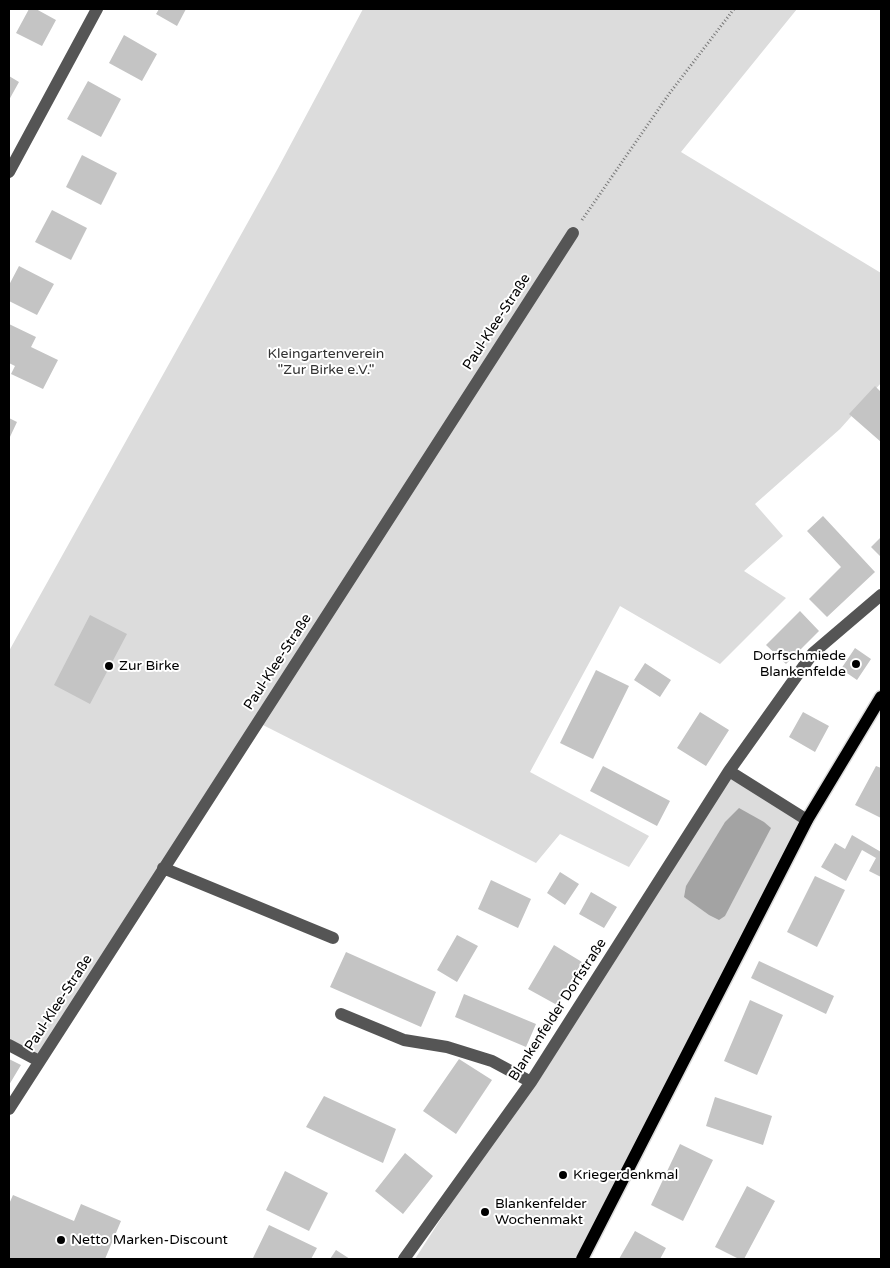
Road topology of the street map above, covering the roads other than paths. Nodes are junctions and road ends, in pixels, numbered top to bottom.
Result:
1 (98, 9) edge
2 (9, 172) edge
3 (573, 233) road end
4 (881, 595) edge
5 (881, 697) edge
6 (729, 771) junction
7 (807, 820) junction
8 (164, 868) junction
9 (333, 938) dead end
10 (341, 1014) dead end
11 (9, 1045) edge
12 (39, 1061) junction
13 (531, 1082) junction
14 (9, 1109) edge
15 (404, 1259) edge
16 (582, 1259) edge

1 - 2 street
3 - 8 street, Paul-Klee-Straße
4 - 6 street, Blankenfelder Dorfstraße
5 - 7 main road
6 - 7 street
6 - 13 street, Blankenfelder Dorfstraße
7 - 16 main road
8 - 9 street
8 - 12 street, Paul-Klee-Straße
10 - 13 street
11 - 12 street
12 - 14 street, Paul-Klee-Straße
13 - 15 street, Blankenfelder Dorfstraße

